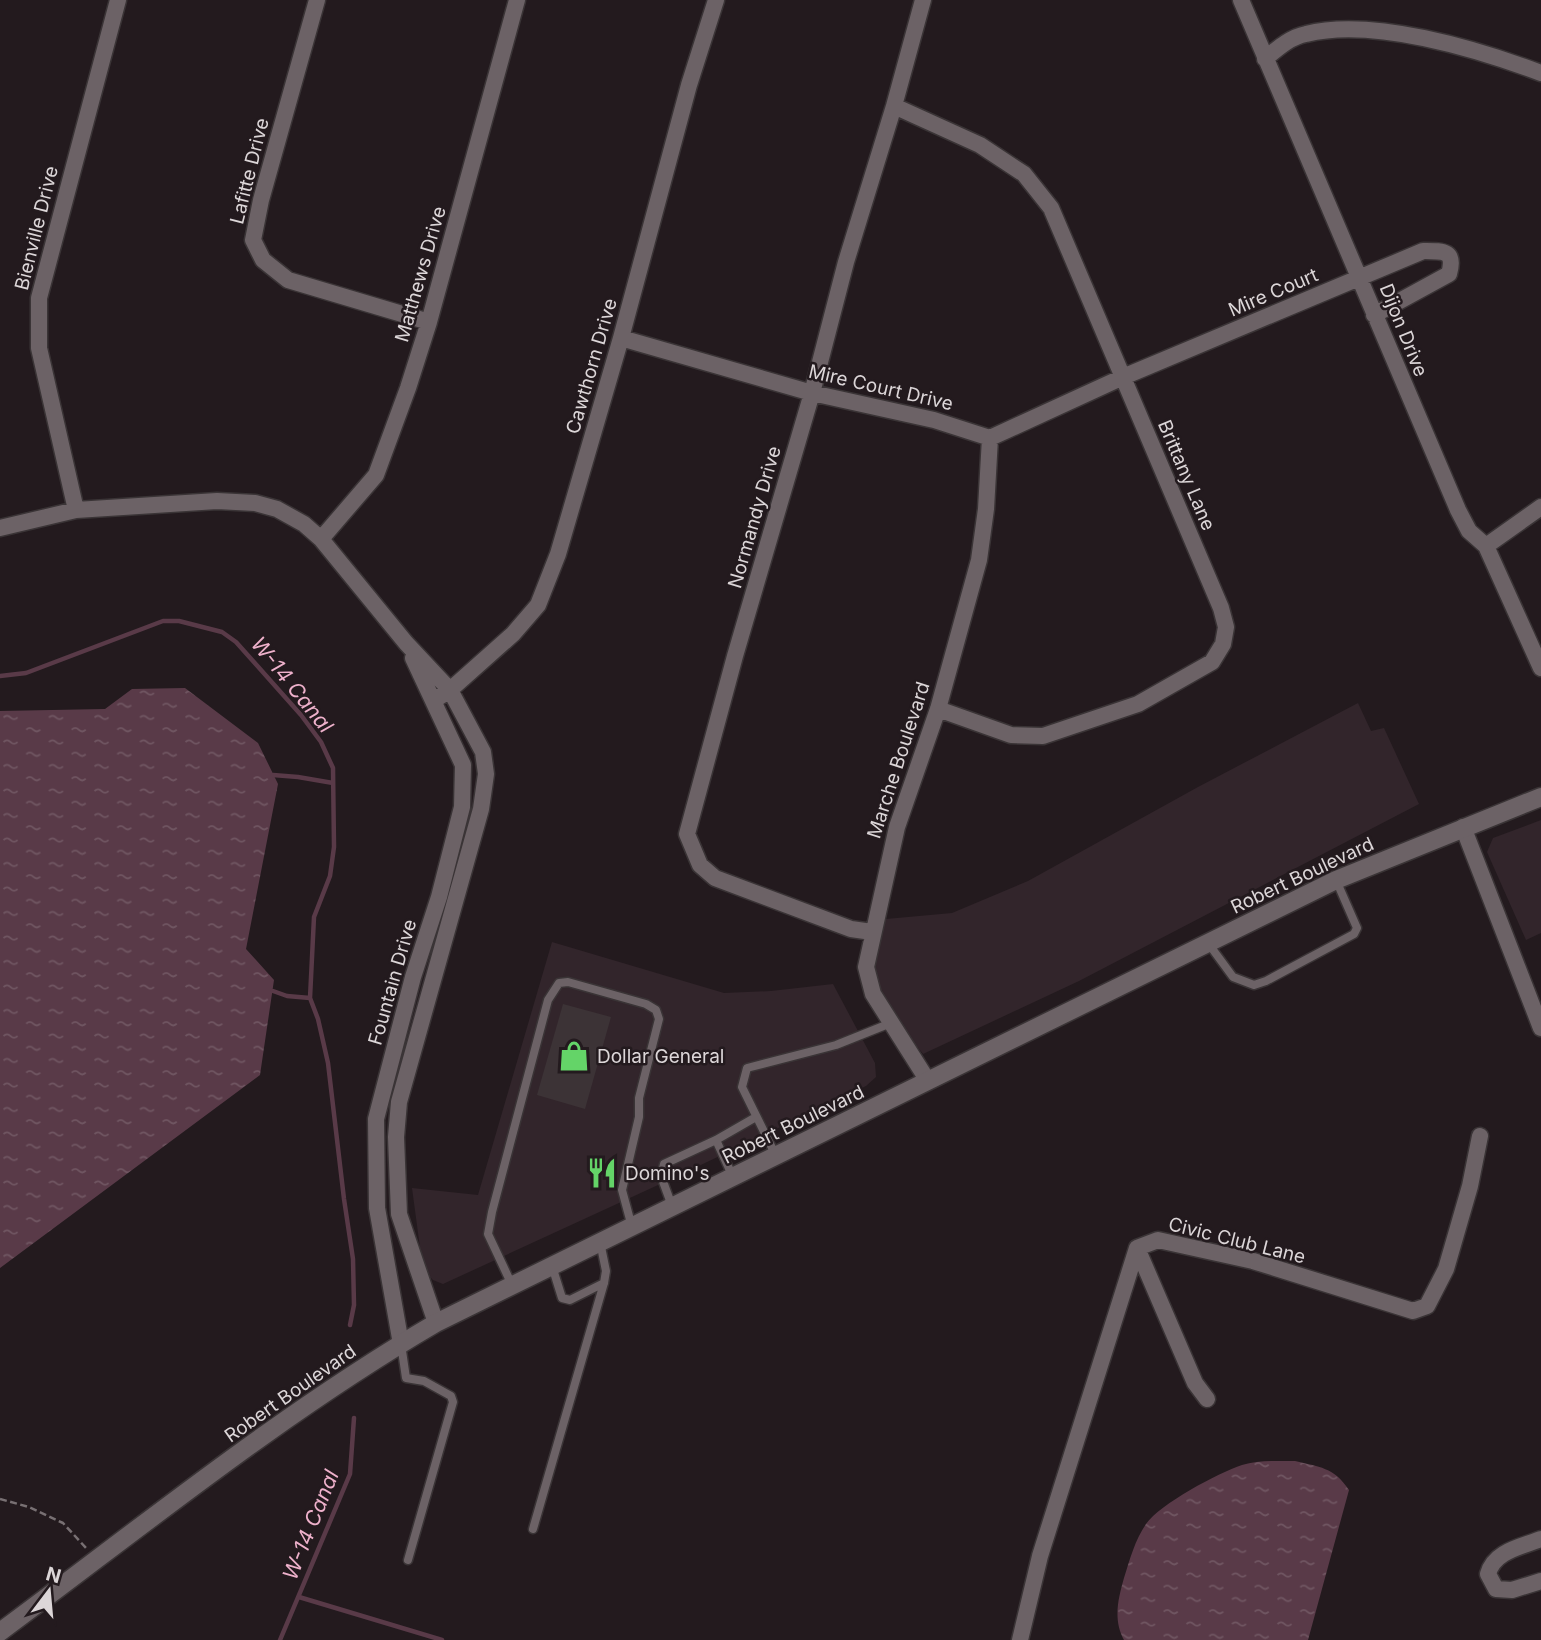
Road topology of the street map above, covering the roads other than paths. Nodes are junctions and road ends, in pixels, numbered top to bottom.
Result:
1 (118, 0) edge
2 (317, 0) edge
3 (517, 0) edge
4 (716, 0) edge
5 (923, 0) edge
6 (1241, 0) edge
7 (1265, 59) junction
8 (1541, 72) edge
9 (894, 106) junction
10 (1361, 278) junction
11 (1374, 315) junction
12 (429, 322) junction
13 (621, 338) junction
14 (1123, 377) junction
15 (812, 393) junction
16 (990, 438) junction
17 (1541, 507) edge
18 (76, 510) junction
19 (0, 528) edge
20 (321, 539) junction
21 (1486, 546) junction
22 (406, 643) junction
23 (1541, 668) edge
24 (450, 690) junction
25 (433, 701) junction
26 (938, 709) junction
27 (1541, 797) edge
28 (1463, 827) junction
29 (445, 873) junction
30 (462, 878) junction
31 (1336, 880) junction
32 (872, 932) junction
33 (1208, 943) junction
34 (891, 1023) junction
35 (1541, 1028) edge
36 (928, 1081) junction
37 (756, 1117) junction
38 (1480, 1136) dead end
39 (716, 1140) junction
40 (776, 1156) junction
41 (733, 1177) junction
42 (399, 1207) junction
43 (673, 1207) junction
44 (377, 1208) junction
45 (632, 1227) junction
46 (600, 1242) junction
47 (1137, 1248) junction
48 (552, 1266) junction
49 (604, 1283) junction
50 (512, 1285) junction
51 (436, 1323) junction
52 (401, 1344) junction
53 (1207, 1399) dead end
54 (533, 1529) dead end
55 (1541, 1539) edge
56 (408, 1560) dead end
57 (1541, 1581) edge
58 (0, 1632) edge
59 (1020, 1640) edge

1 - 18 street, Bienville Drive
2 - 12 street, Lafitte Drive
3 - 12 street, Matthews Drive
4 - 13 street, Cawthorn Drive
5 - 9 street, Normandy Drive
6 - 7 street, Dijon Drive
7 - 8 street
7 - 10 street, Dijon Drive
9 - 14 street, Brittany Lane
9 - 15 street, Normandy Drive
10 - 11 street, Dijon Drive
10 - 11 street, Mire Court
10 - 14 street, Mire Court
11 - 21 street, Dijon Drive
12 - 20 street, Matthews Drive
13 - 15 street, Mire Court Drive
13 - 24 street, Cawthorn Drive
14 - 16 street
14 - 26 street, Brittany Lane
15 - 16 street, Mire Court Drive
15 - 32 street, Normandy Drive
16 - 26 street, Marche Boulevard
17 - 21 street
18 - 19 street, Fountain Drive
18 - 20 street, Fountain Drive
20 - 22 street, Fountain Drive
21 - 23 street, Dijon Drive
22 - 24 street, Fountain Drive
22 - 25 street, Fountain Drive
24 - 25 street, Cawthorn Drive
24 - 30 street, Fountain Drive
25 - 29 street, Fountain Drive
26 - 32 street, Marche Boulevard
27 - 28 main road, Robert Boulevard
28 - 31 main road, Robert Boulevard
28 - 35 street
29 - 30 street
29 - 44 street, Fountain Drive
30 - 42 street, Fountain Drive
31 - 33 main road, Robert Boulevard
31 - 33 lane
32 - 34 street, Marche Boulevard
33 - 36 main road, Robert Boulevard
34 - 36 street, Marche Boulevard
34 - 37 lane
36 - 40 main road, Robert Boulevard
37 - 39 lane
37 - 40 lane
38 - 47 street, Civic Club Lane
39 - 41 lane
39 - 43 lane
40 - 41 main road, Robert Boulevard
41 - 43 main road, Robert Boulevard
42 - 44 street
42 - 51 street, Fountain Drive
43 - 45 main road, Robert Boulevard
44 - 52 street, Fountain Drive
45 - 46 main road, Robert Boulevard
45 - 50 lane
46 - 48 main road, Robert Boulevard
46 - 49 lane
47 - 53 street
47 - 59 street
48 - 49 lane
48 - 50 main road, Robert Boulevard
49 - 54 lane
50 - 51 main road, Robert Boulevard
51 - 52 main road, Robert Boulevard
52 - 56 lane
52 - 58 main road, Robert Boulevard
55 - 57 street

